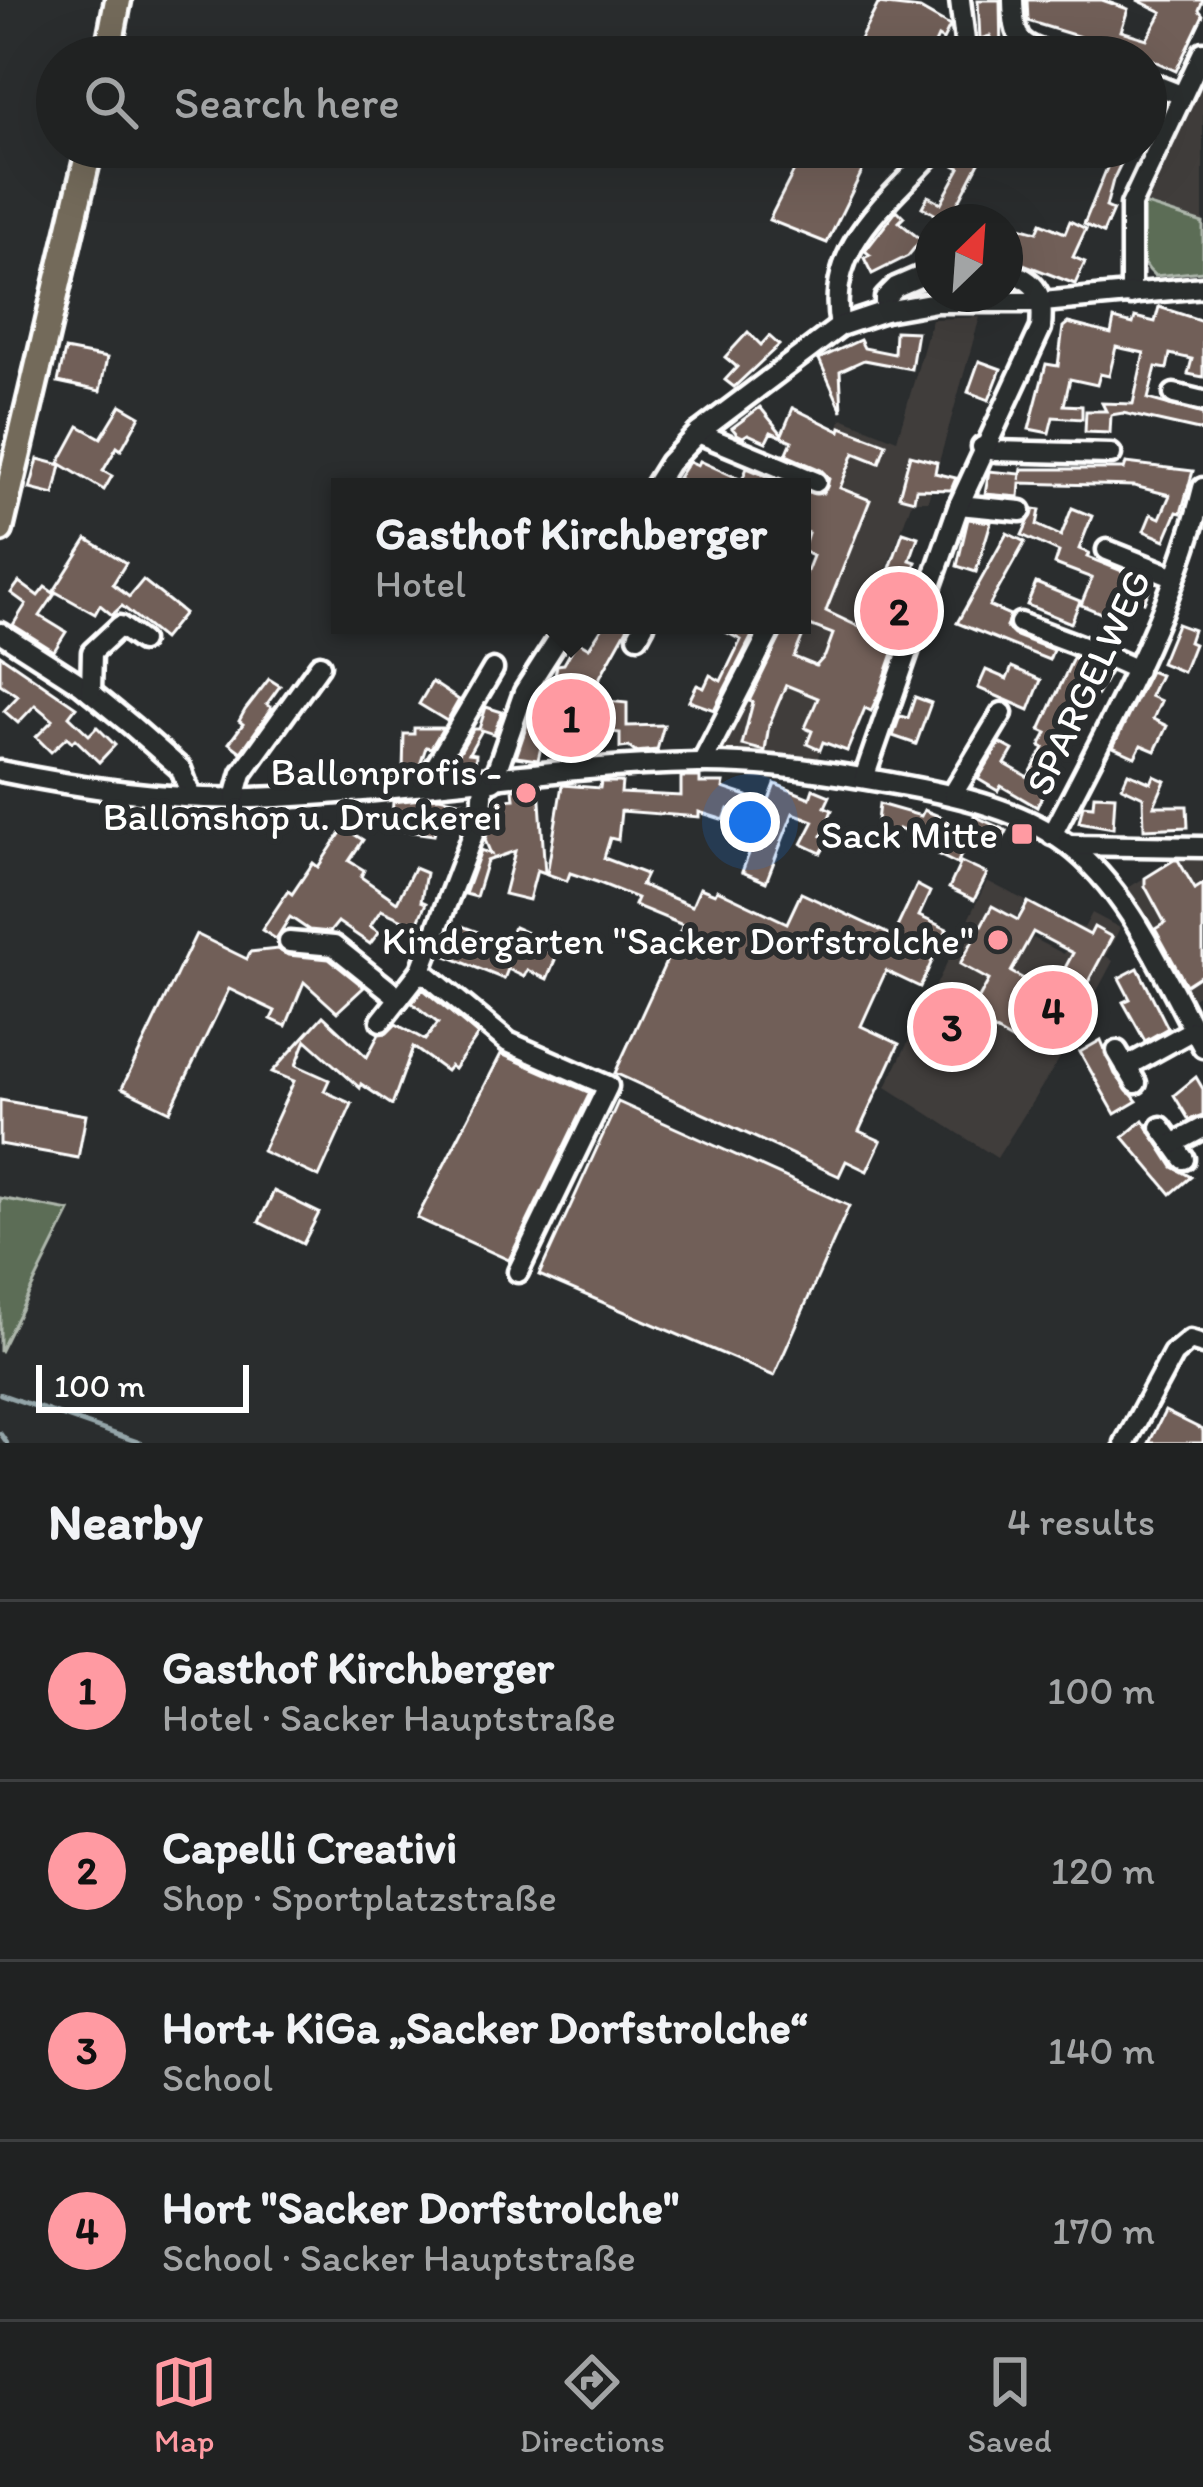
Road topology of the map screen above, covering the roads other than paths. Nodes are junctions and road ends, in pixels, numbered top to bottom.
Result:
1 (118, 0) edge
2 (960, 0) edge
3 (1013, 0) edge
4 (111, 36) edge
5 (964, 36) edge
6 (1017, 36) edge
7 (1203, 52) edge
8 (1167, 89) edge
9 (1181, 95) junction
10 (1167, 126) edge
11 (85, 168) edge
12 (918, 168) edge
13 (1148, 168) edge
14 (1023, 277) edge
15 (915, 279) edge
16 (1203, 286) edge
17 (1131, 295) junction
18 (1043, 302) junction
19 (885, 311) junction
20 (840, 326) junction
21 (1174, 394) dead end
22 (1203, 401) edge
23 (698, 433) junction
24 (982, 447) junction
25 (1111, 454) dead end
26 (660, 478) edge
27 (806, 478) edge
28 (811, 480) edge
29 (816, 482) dead end
30 (1203, 488) edge
31 (959, 505) junction
32 (1021, 511) dead end
33 (0, 529) edge
34 (1107, 550) dead end
35 (1175, 577) junction
36 (1020, 623) dead end
37 (1, 633) edge
38 (561, 634) edge
39 (768, 634) edge
40 (141, 641) dead end
41 (320, 665) dead end
42 (493, 669) dead end
43 (1137, 670) junction
44 (91, 692) junction
45 (1002, 713) dead end
46 (702, 763) junction
47 (0, 771) edge
48 (864, 778) junction
49 (488, 781) junction
50 (430, 784) junction
51 (953, 794) junction
52 (191, 796) junction
53 (235, 798) junction
54 (1061, 840) junction
55 (1203, 847) edge
56 (289, 942) dead end
57 (421, 970) junction
58 (399, 998) junction
59 (381, 1021) dead end
60 (1198, 1038) edge
61 (1126, 1067) dead end
62 (1161, 1127) dead end
63 (1203, 1128) edge
64 (518, 1272) dead end
65 (1203, 1343) edge
66 (1125, 1443) edge

1 - 4 main road
2 - 5 street
3 - 6 street
7 - 9 street
8 - 9 street
9 - 10 street
11 - 33 main road
12 - 20 street
13 - 17 street
14 - 18 street
15 - 19 street
16 - 17 street
17 - 18 street
18 - 19 street
18 - 24 street
19 - 20 street
20 - 23 street
21 - 22 street
23 - 26 street
23 - 27 street
24 - 25 street
24 - 31 street
28 - 29 street
30 - 35 street, SPARGELWEG
31 - 32 street
31 - 48 street
34 - 35 street
35 - 43 street, SPARGELWEG
36 - 43 street
37 - 44 street
38 - 49 street
39 - 46 street
40 - 44 street
41 - 53 street
42 - 50 street
43 - 54 street, SPARGELWEG
44 - 52 street
45 - 51 street
46 - 48 street
46 - 49 street
47 - 52 street
48 - 51 street
49 - 50 street
49 - 57 street
50 - 53 street
51 - 54 street
52 - 53 street
54 - 55 street
54 - 60 street
56 - 58 street
57 - 58 street
57 - 64 street
58 - 59 street
60 - 61 street
62 - 63 street
65 - 66 street

